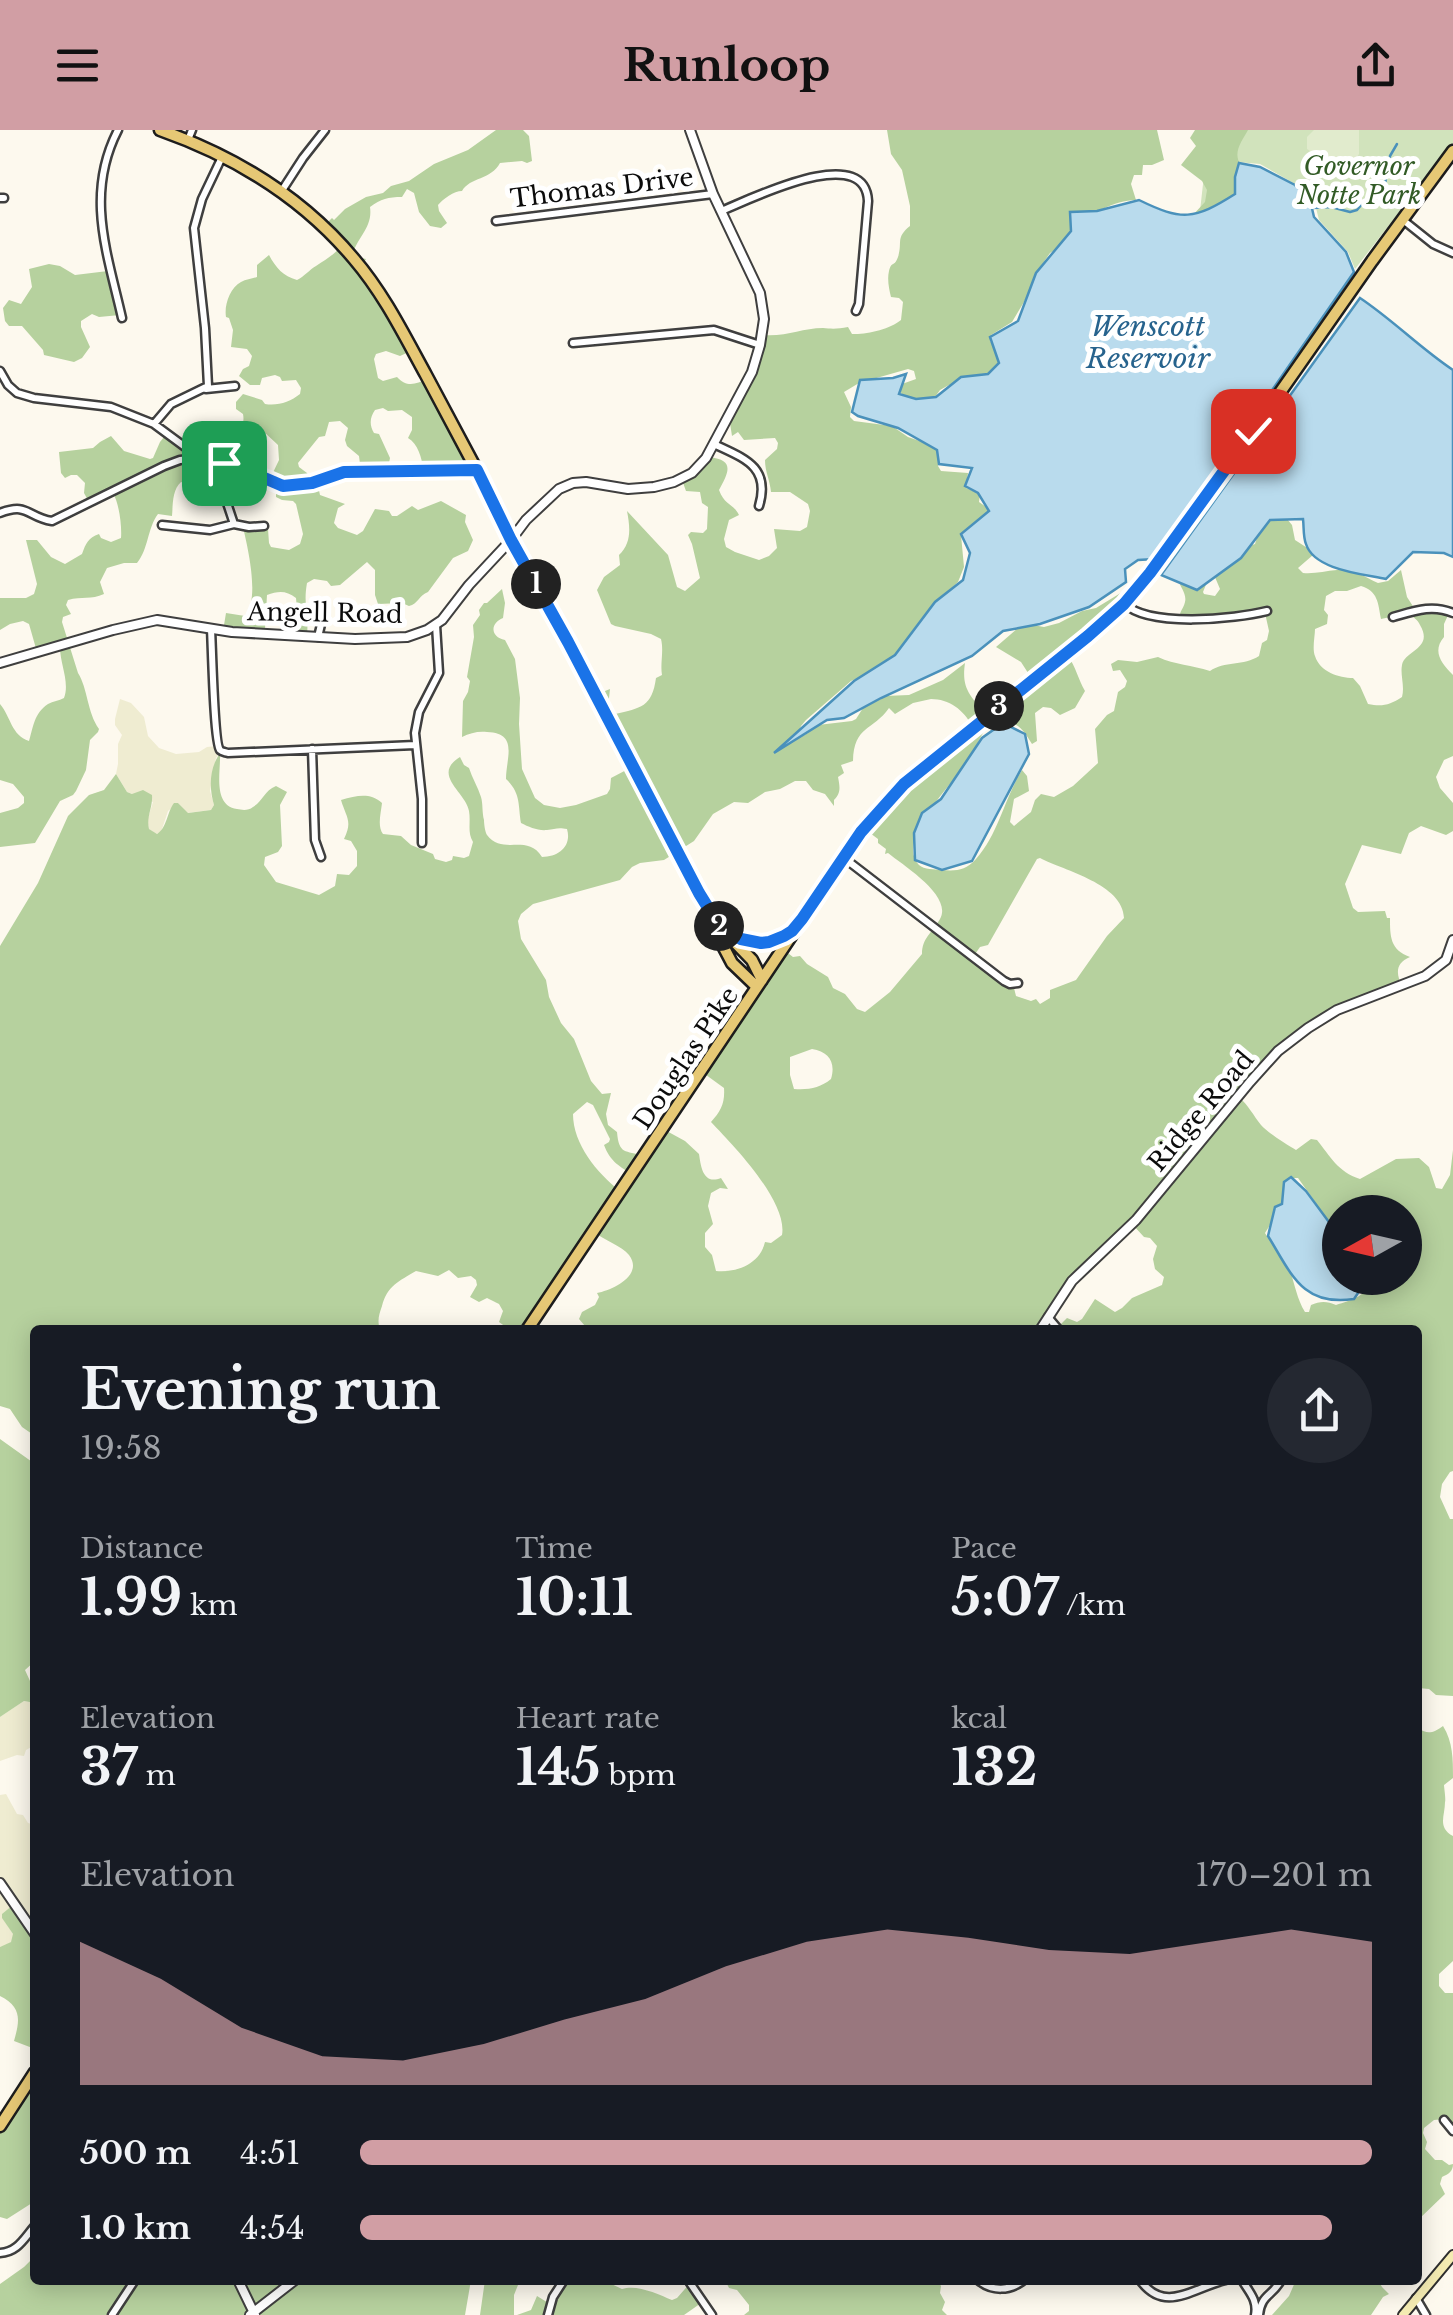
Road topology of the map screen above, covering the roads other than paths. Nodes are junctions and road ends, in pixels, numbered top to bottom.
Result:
1 (118, 130) edge
2 (160, 130) edge
3 (325, 130) edge
4 (690, 130) edge
5 (190, 135) edge
6 (1453, 152) edge
7 (223, 156) junction
8 (282, 192) junction
9 (714, 194) junction
10 (722, 211) junction
11 (1403, 220) junction
12 (496, 221) dead end
13 (1453, 253) edge
14 (856, 311) dead end
15 (122, 318) dead end
16 (573, 344) dead end
17 (760, 344) junction
18 (0, 371) edge
19 (236, 386) dead end
20 (205, 389) junction
21 (154, 424) junction
22 (714, 444) junction
23 (200, 458) junction
24 (477, 470) junction
25 (758, 506) dead end
26 (0, 513) edge
27 (234, 524) junction
28 (162, 525) dead end
29 (264, 526) dead end
30 (511, 540) junction
31 (1124, 604) junction
32 (1267, 611) dead end
33 (324, 612) dead end
34 (1453, 613) edge
35 (1393, 617) dead end
36 (436, 625) junction
37 (211, 630) junction
38 (318, 637) junction
39 (0, 663) edge
40 (415, 744) junction
41 (312, 749) junction
42 (422, 844) dead end
43 (321, 857) dead end
44 (843, 858) junction
45 (702, 898) junction
46 (802, 919) junction
47 (720, 927) junction
48 (1453, 940) edge
49 (1018, 983) dead end
50 (760, 984) junction
51 (1048, 1317) junction
52 (531, 1325) edge
53 (1043, 1325) edge
54 (1055, 1325) edge
55 (0, 1883) edge
56 (30, 1927) edge
57 (30, 2080) edge
58 (1444, 2120) dead end
59 (0, 2126) edge
60 (1453, 2131) edge
61 (30, 2231) edge
62 (0, 2252) edge
63 (1453, 2257) edge
64 (131, 2285) edge
65 (240, 2285) edge
66 (289, 2285) edge
67 (560, 2285) edge
68 (692, 2285) edge
69 (984, 2285) edge
70 (1015, 2285) edge
71 (1144, 2285) edge
72 (1208, 2285) edge
73 (1245, 2285) edge
74 (1245, 2285) edge
75 (1278, 2285) edge
76 (1267, 2294) junction
77 (1416, 2298) junction
78 (253, 2314) edge
79 (112, 2315) edge
80 (548, 2315) edge
81 (715, 2315) edge
82 (1257, 2315) edge
83 (1403, 2315) edge
84 (1426, 2315) edge

1 - 15 street
2 - 5 main road
3 - 8 street
4 - 9 street, Angell Road
5 - 7 main road
6 - 11 main road, Douglas Pike
7 - 8 main road
7 - 20 street
8 - 24 main road
9 - 10 street, Angell Road
9 - 12 street, Thomas Drive
10 - 14 street
10 - 17 street, Angell Road
11 - 13 street
11 - 31 main road, Douglas Pike
16 - 17 street
17 - 22 street, Angell Road
18 - 21 street
19 - 20 street
20 - 21 street
21 - 23 street
22 - 25 street
22 - 30 street, Angell Road
23 - 24 street
23 - 26 street
23 - 27 street
24 - 30 main road
27 - 28 street
27 - 29 street
30 - 36 street, Angell Road
30 - 45 main road
31 - 32 street
31 - 44 main road, Douglas Pike
33 - 38 street
34 - 35 street
36 - 38 street, Angell Road
36 - 40 street
37 - 38 street, Angell Road
37 - 39 street, Angell Road
37 - 41 street
40 - 41 street
40 - 42 street
41 - 43 street
44 - 46 main road, Douglas Pike
44 - 49 street
45 - 47 main road
45 - 50 main road
46 - 47 main road
46 - 50 main road, Douglas Pike
47 - 50 main road
48 - 51 street, Ridge Road
50 - 52 main road, Douglas Pike
51 - 53 street, Ridge Road
51 - 54 street
55 - 56 street
57 - 59 main road
58 - 60 street
61 - 62 street
63 - 77 main road
64 - 79 street
65 - 78 street
66 - 78 street
67 - 80 street
68 - 81 street
69 - 70 street
71 - 72 street
73 - 76 street
74 - 82 street
75 - 76 street
76 - 82 street
77 - 83 main road
77 - 84 street

